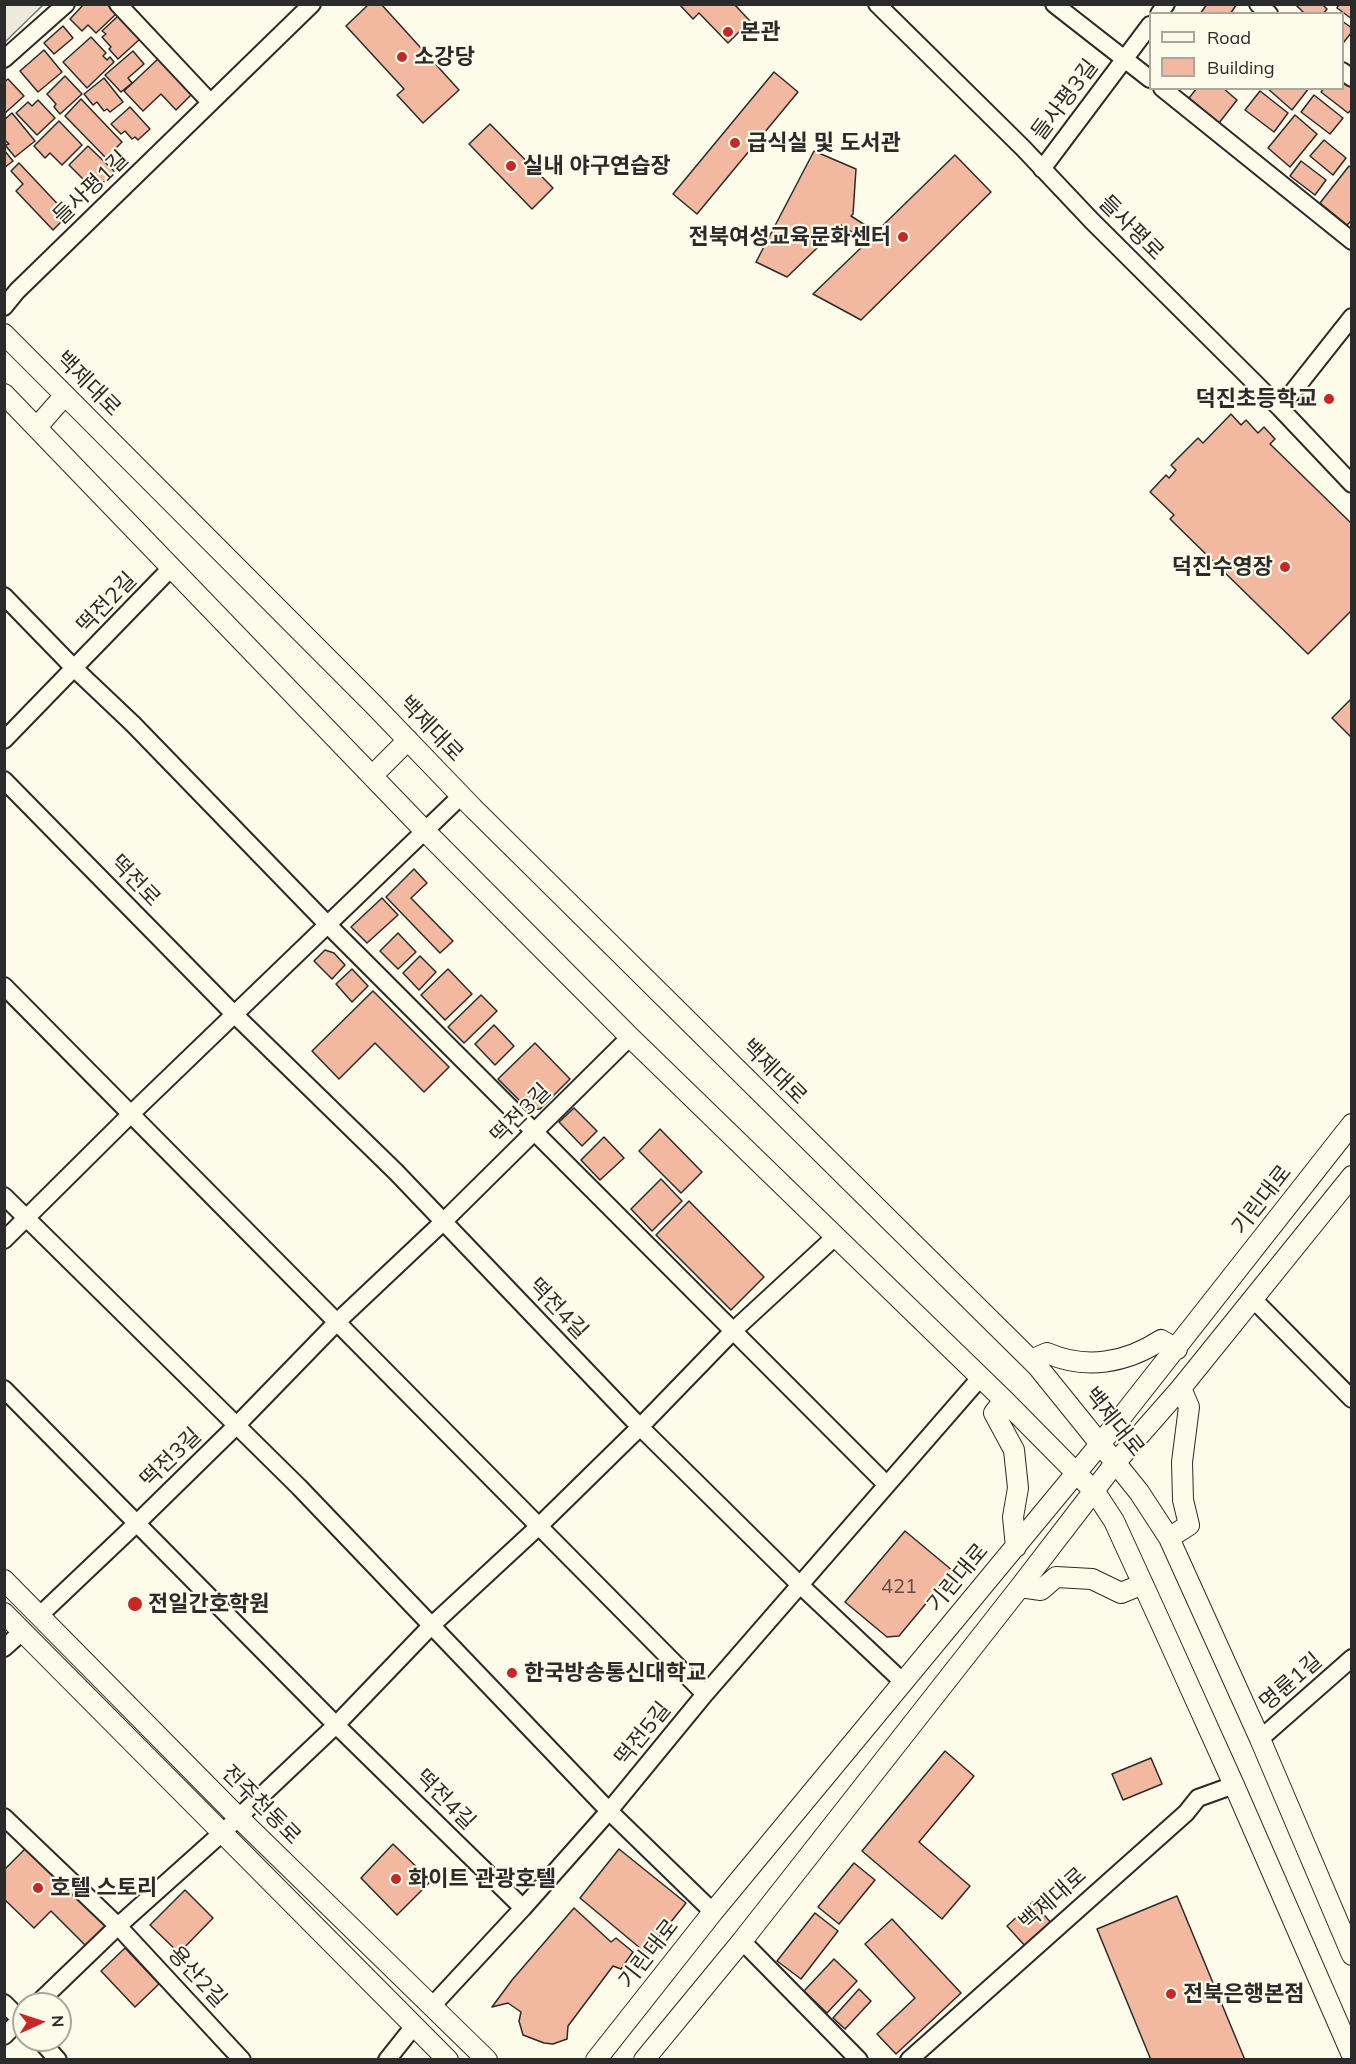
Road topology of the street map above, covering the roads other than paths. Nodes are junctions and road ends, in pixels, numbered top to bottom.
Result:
1 (66, 4) edge
2 (118, 4) edge
3 (312, 4) edge
4 (877, 4) edge
5 (1054, 4) edge
6 (1149, 26) edge
7 (1125, 58) junction
8 (4, 59) edge
9 (1149, 78) edge
10 (1164, 90) edge
11 (210, 102) junction
12 (1042, 169) junction
13 (1352, 241) edge
14 (4, 307) edge
15 (1352, 317) edge
16 (4, 334) edge
17 (4, 394) edge
18 (65, 395) junction
19 (1280, 408) junction
20 (37, 427) junction
21 (1352, 484) edge
22 (171, 568) junction
23 (4, 596) edge
24 (75, 669) junction
25 (4, 740) edge
26 (408, 741) junction
27 (372, 776) junction
28 (4, 780) edge
29 (461, 796) junction
30 (425, 831) junction
31 (327, 924) junction
32 (4, 986) edge
33 (234, 1014) junction
34 (630, 1038) junction
35 (132, 1113) junction
36 (1352, 1124) edge
37 (534, 1132) junction
38 (1352, 1176) edge
39 (4, 1196) edge
40 (26, 1218) junction
41 (443, 1222) junction
42 (836, 1236) junction
43 (4, 1240) edge
44 (1253, 1299) junction
45 (338, 1321) junction
46 (733, 1331) junction
47 (1176, 1349) junction
48 (1031, 1360) junction
49 (980, 1378) junction
50 (1181, 1388) junction
51 (4, 1389) edge
52 (1352, 1399) edge
53 (1004, 1400) junction
54 (236, 1426) junction
55 (640, 1427) junction
56 (1101, 1443) junction
57 (1116, 1462) junction
58 (1077, 1473) junction
59 (886, 1485) junction
60 (1095, 1492) junction
61 (138, 1522) junction
62 (538, 1527) junction
63 (1169, 1538) junction
64 (1016, 1547) junction
65 (4, 1580) edge
66 (799, 1584) junction
67 (1143, 1584) junction
68 (1020, 1587) junction
69 (4, 1613) edge
70 (40, 1615) junction
71 (432, 1626) junction
72 (23, 1631) junction
73 (4, 1648) edge
74 (1352, 1658) edge
75 (902, 1681) junction
76 (705, 1694) junction
77 (336, 1725) junction
78 (1260, 1739) junction
79 (1234, 1785) junction
80 (609, 1810) junction
81 (238, 1817) junction
82 (9, 1822) edge
83 (223, 1832) junction
84 (523, 1908) junction
85 (713, 1912) junction
86 (118, 1926) junction
87 (742, 1941) junction
88 (1352, 1955) edge
89 (49, 1992) edge
90 (432, 2006) junction
91 (414, 2026) junction
92 (1352, 2055) edge
93 (242, 2060) edge
94 (387, 2060) edge
95 (447, 2060) edge
96 (488, 2060) edge
97 (596, 2060) edge
98 (644, 2060) edge
99 (859, 2060) edge
100 (909, 2060) edge

1 - 8 street
2 - 11 street
3 - 11 street, 들사평1길
4 - 12 street, 들사평로
5 - 7 street, 들사평3길
6 - 7 street, 들사평3길
7 - 9 street, 들사평3길
7 - 12 street, 들사평3길
10 - 13 street
11 - 14 street, 들사평1길
12 - 19 street, 들사평로
15 - 19 street
16 - 18 street, 백제대로
17 - 20 street
18 - 20 street
18 - 26 street, 백제대로
19 - 21 street, 들사평로
20 - 22 street
22 - 24 street, 떡전2길
22 - 27 street
23 - 24 street, 떡전2길
24 - 25 street, 떡전2길
24 - 31 street, 떡전2길
26 - 27 street
26 - 29 street, 백제대로
27 - 30 street
28 - 33 street, 떡전로
29 - 30 street
29 - 48 street, 백제대로
30 - 31 street
30 - 34 street
31 - 33 street
31 - 37 street
32 - 35 street
33 - 35 street
33 - 41 street, 떡전로
34 - 37 street, 떡전3길
34 - 42 street
35 - 40 street
35 - 45 street
36 - 47 street, 기린대로
37 - 41 street, 떡전3길
37 - 46 street
38 - 44 street
39 - 40 street
40 - 43 street
40 - 54 street, 떡전3길
41 - 45 street, 떡전3길
41 - 55 street, 떡전4길
42 - 46 street
42 - 49 street
44 - 50 street
44 - 52 street
45 - 54 street, 떡전3길
45 - 62 street
46 - 55 street
46 - 59 street
47 - 48 street
47 - 56 street, 기린대로
48 - 56 street, 백제대로
49 - 53 street
49 - 59 street, 떡전5길
50 - 57 street
50 - 63 street
51 - 61 street, 떡전3길
53 - 58 street
53 - 64 street
54 - 61 street, 떡전3길
54 - 71 street, 떡전3길
55 - 62 street
55 - 66 street, 떡전4길
56 - 57 street, 백제대로
56 - 58 street, 기린대로
57 - 60 street
57 - 63 street, 백제대로
58 - 60 street
58 - 64 street, 기린대로
59 - 66 street, 떡전5길
60 - 67 street
60 - 68 street
61 - 70 street, 떡전3길
61 - 77 street, 떡전4길
62 - 71 street
62 - 76 street
63 - 78 street, 백제대로
64 - 75 street, 기린대로
65 - 70 street, 전주천동로
66 - 75 street, 떡전4길
66 - 76 street, 떡전5길
67 - 68 street
67 - 79 street
68 - 87 street
69 - 72 street, 전주천동로
70 - 81 street, 전주천동로
71 - 77 street
71 - 80 street
72 - 73 street
72 - 83 street, 전주천동로
74 - 78 street, 명륜1길
75 - 85 street, 기린대로
76 - 80 street, 떡전5길
77 - 81 street
77 - 84 street, 떡전4길
78 - 88 street, 백제대로
79 - 92 street
79 - 100 street, 백제대로
80 - 84 street, 떡전5길
80 - 85 street
81 - 83 street
81 - 90 street, 전주천동로
82 - 86 street, 용산2길
83 - 86 street
83 - 91 street, 전주천동로
84 - 90 street, 떡전5길
85 - 97 street, 기린대로
86 - 89 street
86 - 93 street, 용산2길
87 - 98 street
87 - 99 street
90 - 96 street, 전주천동로
91 - 94 street
91 - 95 street, 전주천동로

